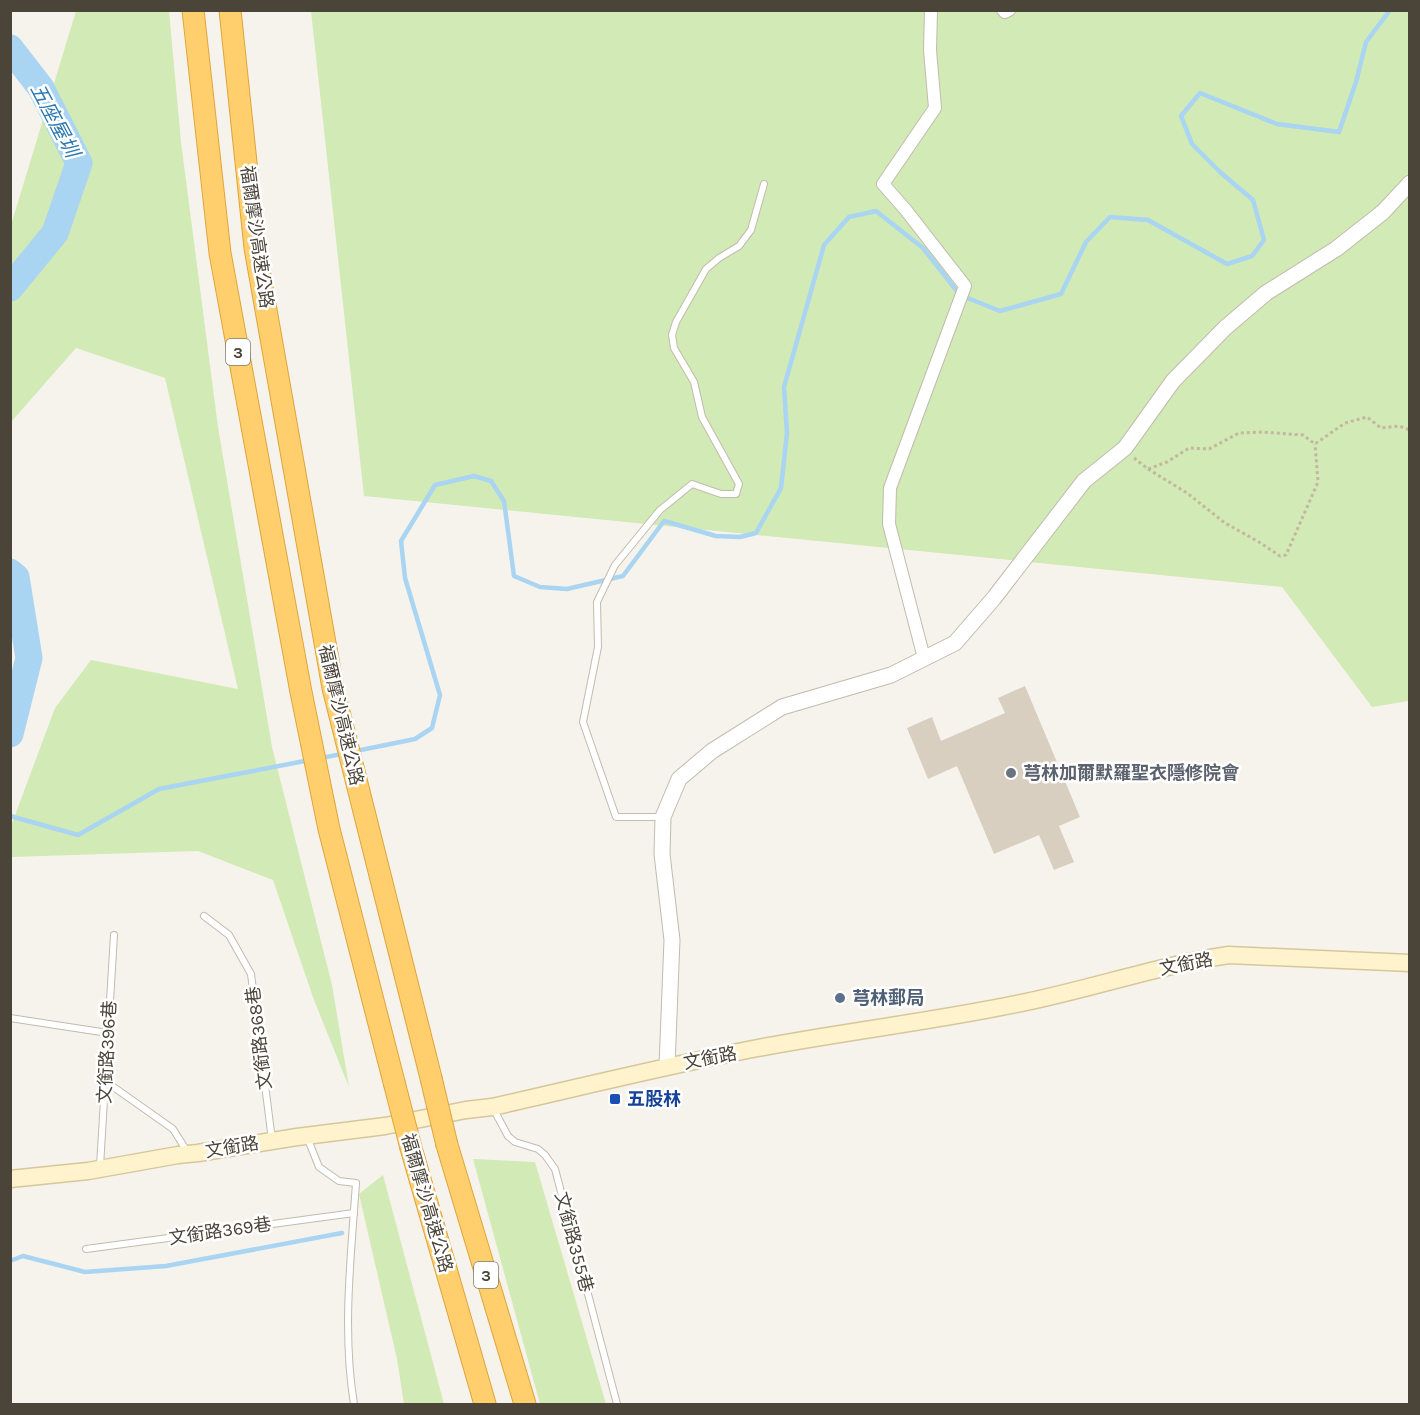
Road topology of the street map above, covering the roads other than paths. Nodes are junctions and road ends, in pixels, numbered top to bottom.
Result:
1 (193, 10) edge
2 (230, 10) edge
3 (931, 10) edge
4 (1003, 10) edge
5 (1009, 10) edge
6 (1410, 183) edge
7 (764, 184) dead end
8 (924, 658) junction
9 (663, 817) junction
10 (204, 916) dead end
11 (114, 935) dead end
12 (1410, 963) edge
13 (10, 1018) edge
14 (108, 1033) junction
15 (667, 1066) junction
16 (105, 1081) junction
17 (492, 1107) junction
18 (306, 1136) junction
19 (272, 1141) junction
20 (188, 1154) junction
21 (100, 1169) junction
22 (10, 1179) edge
23 (354, 1213) junction
24 (86, 1249) dead end
25 (354, 1404) edge
26 (484, 1404) edge
27 (525, 1404) edge
28 (617, 1404) edge

1 - 26 highway, 福爾摩沙高速公路 / 3, bridge
2 - 27 highway, 福爾摩沙高速公路 / 3, bridge
3 - 8 street
4 - 5 street
6 - 8 street
7 - 9 lane
8 - 9 street
9 - 15 street
10 - 19 lane, 文銜路368巷
11 - 14 lane, 文銜路396巷
12 - 15 main road, 文銜路
13 - 14 lane
14 - 16 lane, 文銜路396巷
15 - 17 main road, 文銜路
16 - 20 lane
16 - 21 lane, 文銜路396巷
17 - 18 main road, 文銜路
17 - 28 lane, 文銜路355巷
18 - 19 main road, 文銜路
18 - 23 lane
19 - 20 main road, 文銜路
20 - 21 main road, 文銜路
21 - 22 main road, 文銜路
23 - 24 lane, 文銜路369巷
23 - 25 lane

